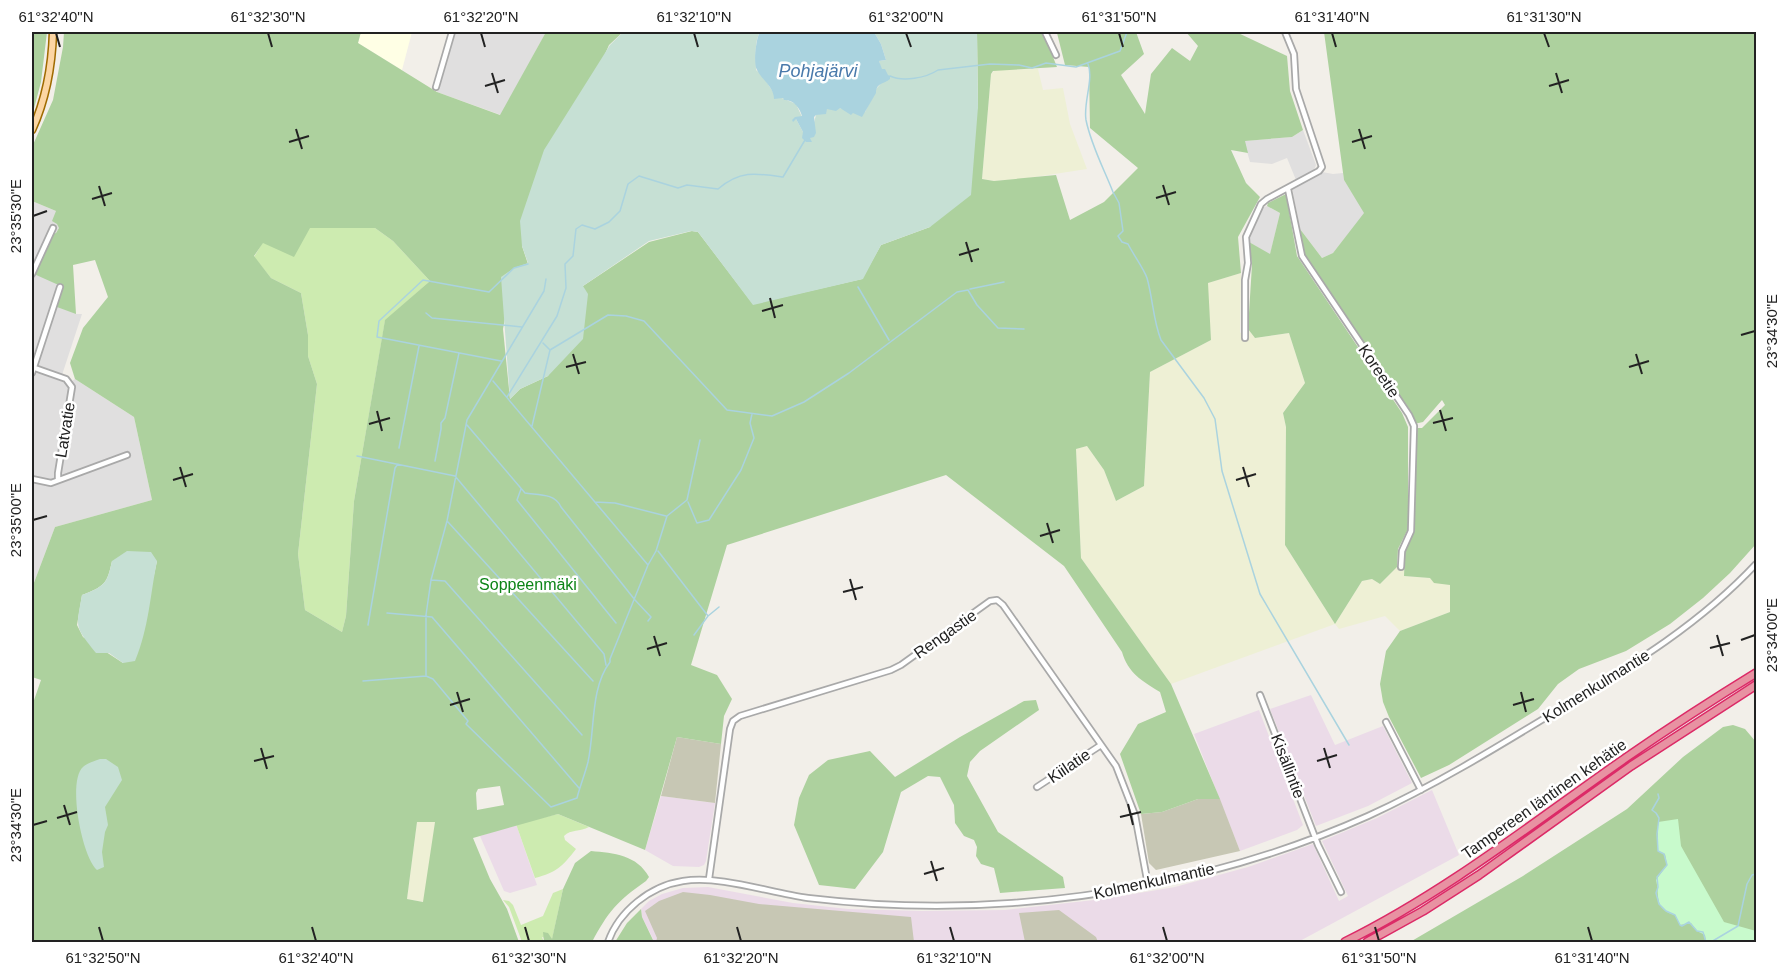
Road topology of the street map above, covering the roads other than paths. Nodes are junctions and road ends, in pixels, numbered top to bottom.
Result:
1 (53, 32) edge
2 (452, 32) edge
3 (1045, 32) edge
4 (1285, 32) edge
5 (1056, 55) dead end
6 (436, 87) dead end
7 (32, 130) edge
8 (1287, 189) junction
9 (53, 228) dead end
10 (32, 274) edge
11 (60, 287) dead end
12 (1245, 338) dead end
13 (32, 369) edge
14 (127, 455) dead end
15 (32, 479) edge
16 (58, 480) junction
17 (1756, 564) edge
18 (1401, 567) dead end
19 (1756, 673) edge
20 (1756, 685) edge
21 (1260, 695) dead end
22 (1386, 722) dead end
23 (1101, 745) junction
24 (1037, 787) dead end
25 (1421, 790) junction
26 (1315, 837) junction
27 (709, 879) junction
28 (1148, 885) junction
29 (1341, 892) dead end
30 (608, 942) edge
31 (1345, 942) edge
32 (1366, 942) edge

1 - 7 main road
2 - 6 street
3 - 5 street
4 - 8 street
8 - 12 street
8 - 18 street, Koreetie
9 - 10 street
11 - 13 street
13 - 16 street, Latvatie
14 - 16 street
15 - 16 street
17 - 25 street, Kolmenkulmantie
19 - 31 highway, Tampereen läntinen kehätie
20 - 32 highway, Tampereen läntinen kehätie
21 - 26 street, Kisällintie
22 - 25 street
23 - 24 street, Kiilatie
23 - 27 street, Rengastie
23 - 28 street, Rengastie
25 - 26 street, Kolmenkulmantie
26 - 28 street, Kolmenkulmantie
26 - 29 street, Kisällintie
27 - 28 street, Kolmenkulmantie
27 - 30 street, Kolmenkulmantie

